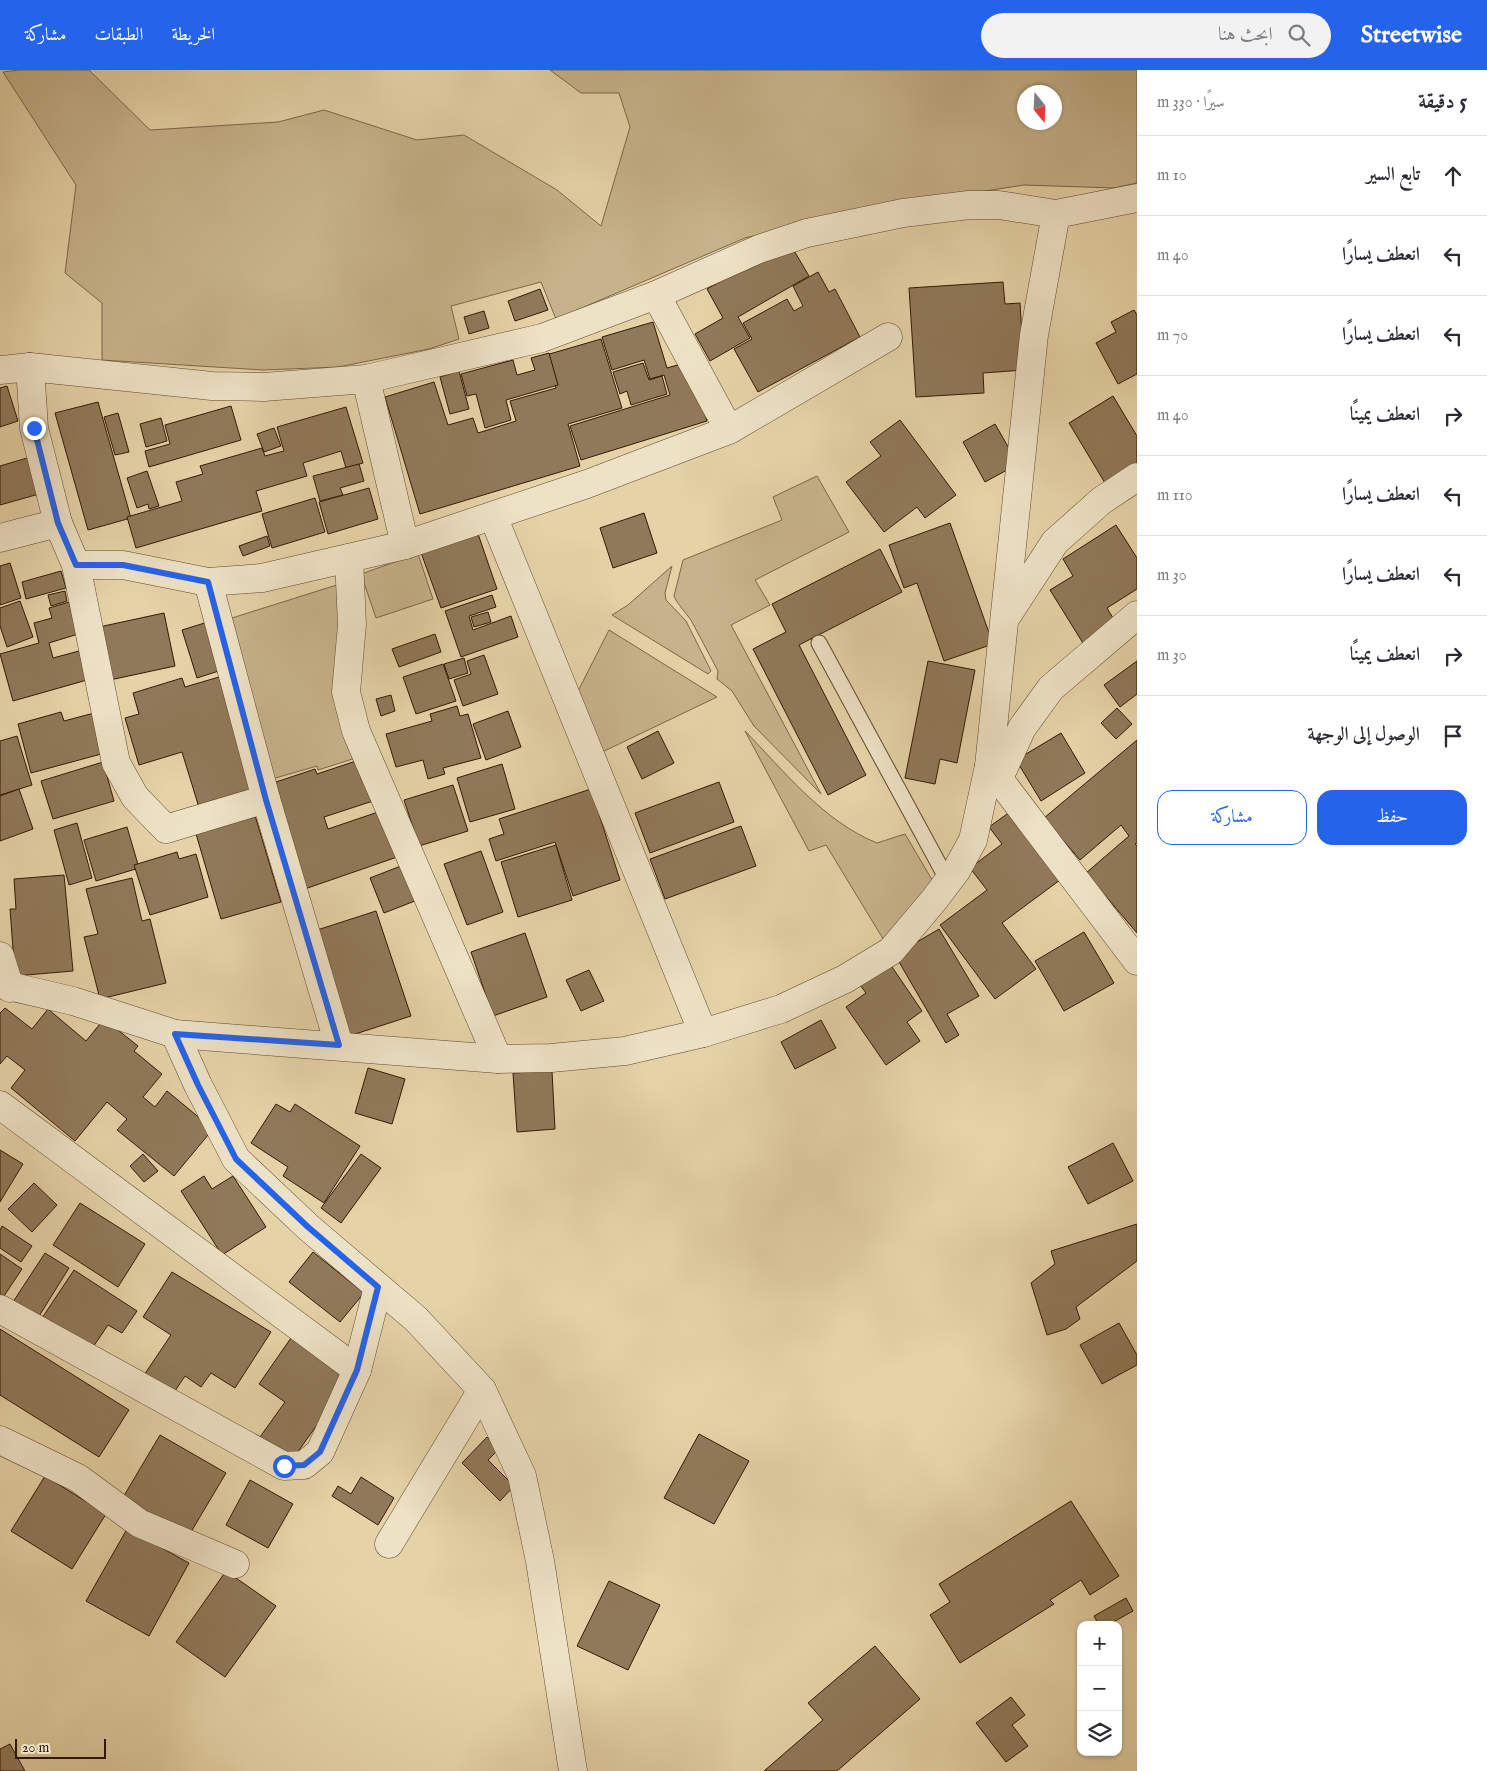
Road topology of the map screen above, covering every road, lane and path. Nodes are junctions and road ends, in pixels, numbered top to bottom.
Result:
1 (1137, 198) edge
2 (1056, 214) junction
3 (656, 295) junction
4 (888, 337) dead end
5 (30, 366) junction
6 (0, 370) edge
7 (366, 379) junction
8 (729, 430) junction
9 (1137, 477) edge
10 (493, 516) junction
11 (58, 523) junction
12 (0, 538) edge
13 (405, 545) junction
14 (349, 558) junction
15 (76, 565) junction
16 (208, 582) junction
17 (1137, 615) edge
18 (1005, 618) junction
19 (819, 643) dead end
20 (994, 772) junction
21 (266, 800) junction
22 (948, 882) junction
23 (0, 956) edge
24 (1137, 961) edge
25 (5, 986) edge
26 (703, 1033) junction
27 (175, 1034) junction
28 (339, 1045) junction
29 (498, 1059) junction
30 (0, 1105) edge
31 (378, 1287) junction
32 (0, 1309) edge
33 (357, 1370) junction
34 (482, 1390) junction
35 (0, 1440) edge
36 (389, 1544) dead end
37 (236, 1564) dead end
38 (573, 1771) edge

1 - 2 street
2 - 3 street
2 - 18 street
3 - 7 street
3 - 8 street
4 - 8 street
5 - 6 street
5 - 7 street
5 - 11 street
7 - 13 street
8 - 10 street
9 - 18 street
10 - 13 street
10 - 26 street
11 - 12 street
11 - 15 street
13 - 14 street
14 - 16 street
14 - 29 street
15 - 16 street
15 - 21 street
16 - 21 street
17 - 20 street
18 - 20 street
19 - 22 lane
20 - 22 street
20 - 24 street
21 - 28 street
22 - 26 street
23 - 25 street
25 - 27 street
26 - 29 street
27 - 28 street
27 - 31 street
28 - 29 street
30 - 33 street
31 - 33 street
31 - 34 street
32 - 33 street
34 - 36 street
34 - 38 street
35 - 37 street

